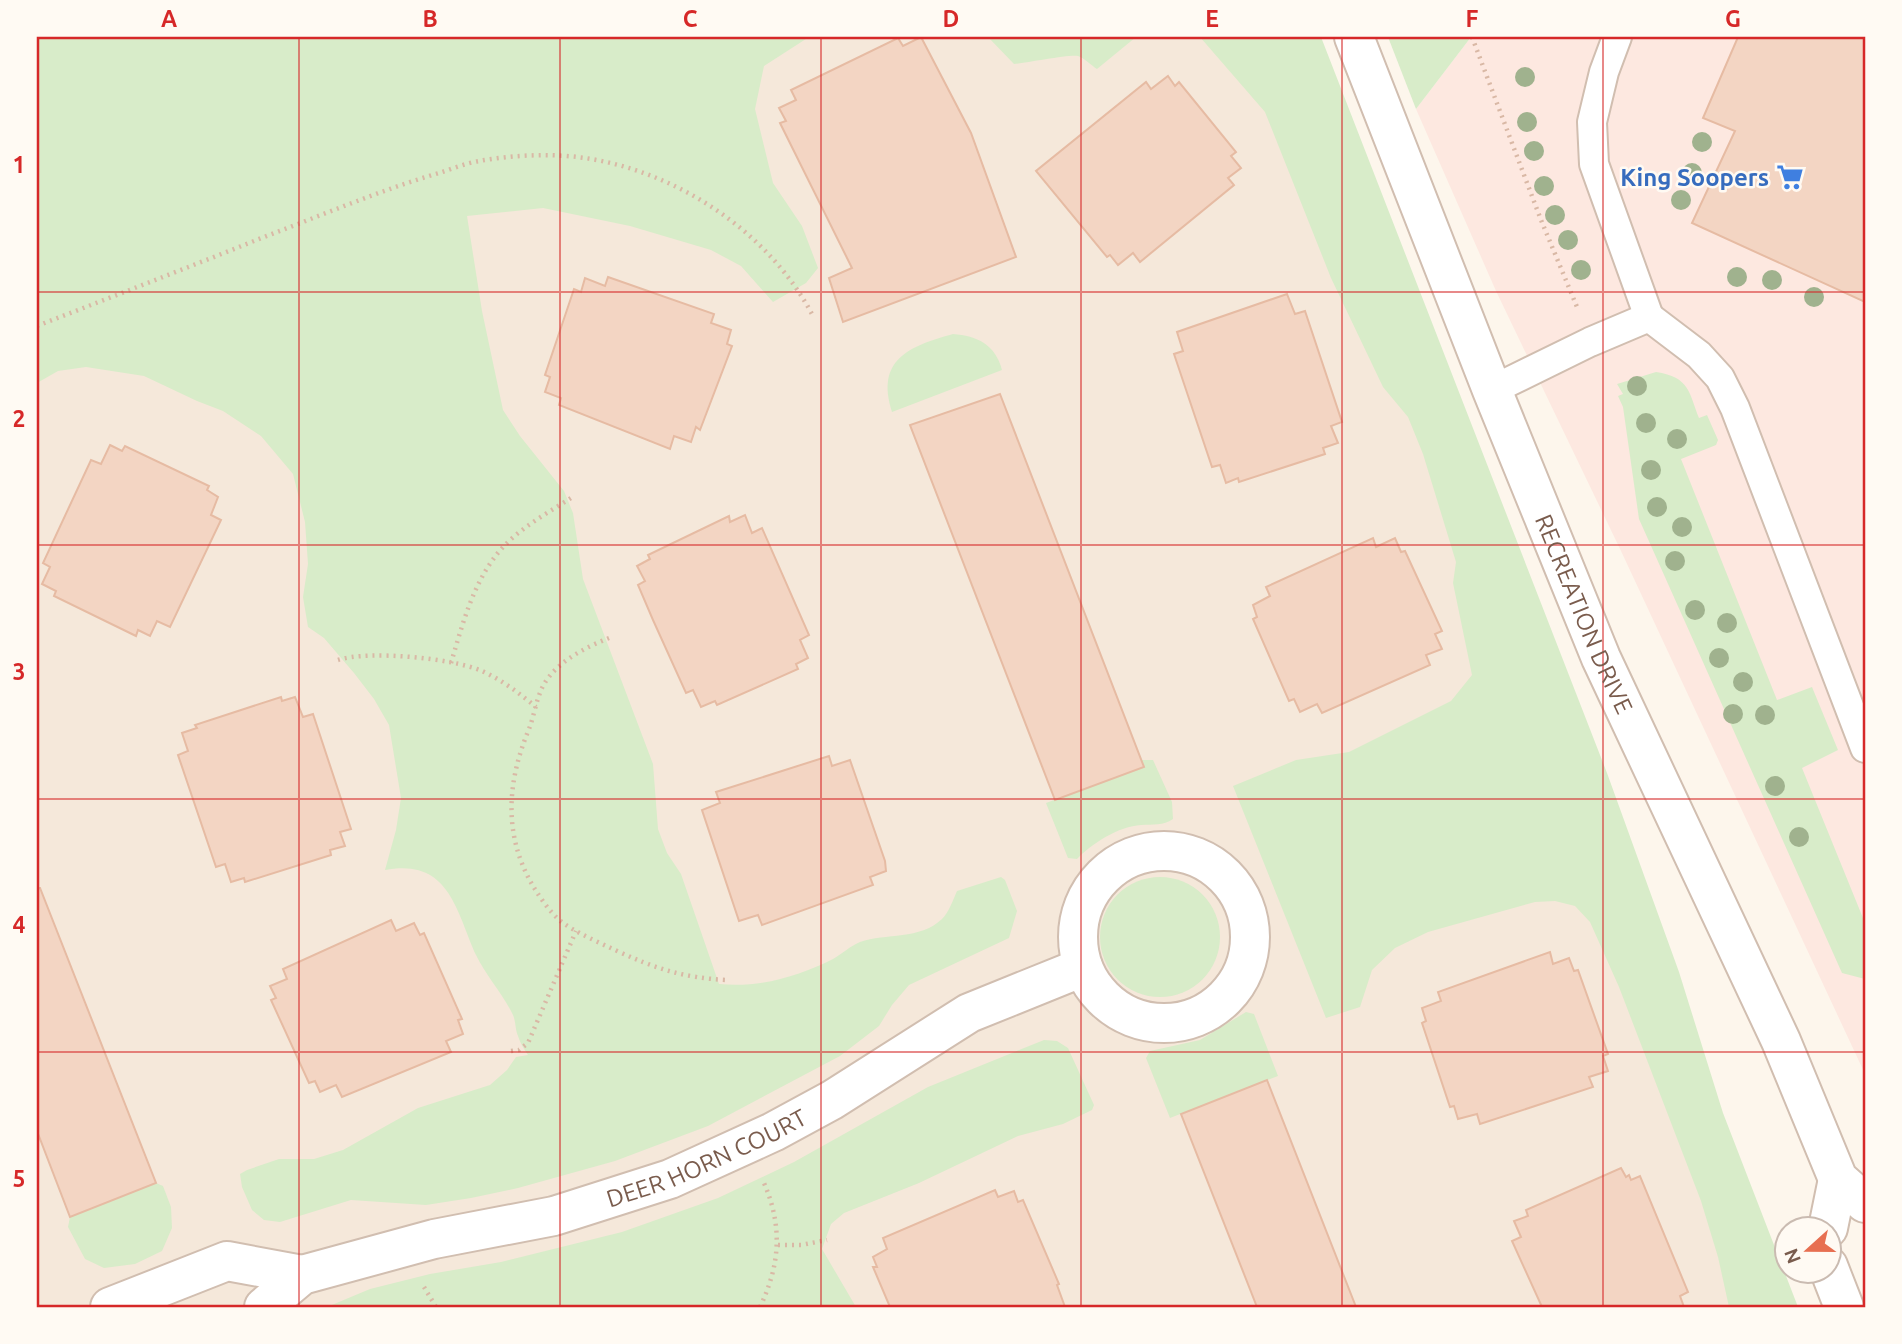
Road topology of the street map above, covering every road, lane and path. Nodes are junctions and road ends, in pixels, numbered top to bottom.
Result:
1 (1354, 37) edge
2 (1472, 37) edge
3 (1617, 37) edge
4 (1577, 307) dead end
5 (813, 316) dead end
6 (1649, 317) junction
7 (37, 326) edge
8 (1492, 390) junction
9 (574, 496) dead end
10 (609, 638) dead end
11 (338, 660) dead end
12 (451, 663) junction
13 (536, 707) junction
14 (1865, 748) edge
15 (576, 931) junction
16 (1083, 967) junction
17 (727, 980) dead end
18 (510, 1051) dead end
19 (762, 1180) dead end
20 (1852, 1191) edge
21 (1837, 1214) edge
22 (827, 1240) dead end
23 (778, 1245) junction
24 (302, 1275) junction
25 (1836, 1284) edge
26 (110, 1307) edge
27 (264, 1307) edge
28 (760, 1307) edge
29 (1844, 1307) edge

1 - 8 street, RECREATION DRIVE
2 - 4 path
3 - 6 lane
5 - 7 path
6 - 8 lane
6 - 14 lane
8 - 20 street, RECREATION DRIVE
9 - 12 path
10 - 13 path
11 - 12 path
12 - 13 path
13 - 15 path
15 - 17 path
15 - 18 path
16 - 16 street
16 - 24 street, DEER HORN COURT
19 - 23 path
20 - 21 street, RECREATION DRIVE
22 - 23 path
23 - 28 path
24 - 26 street, DEER HORN COURT
24 - 27 street, DEER HORN COURT
25 - 29 street

